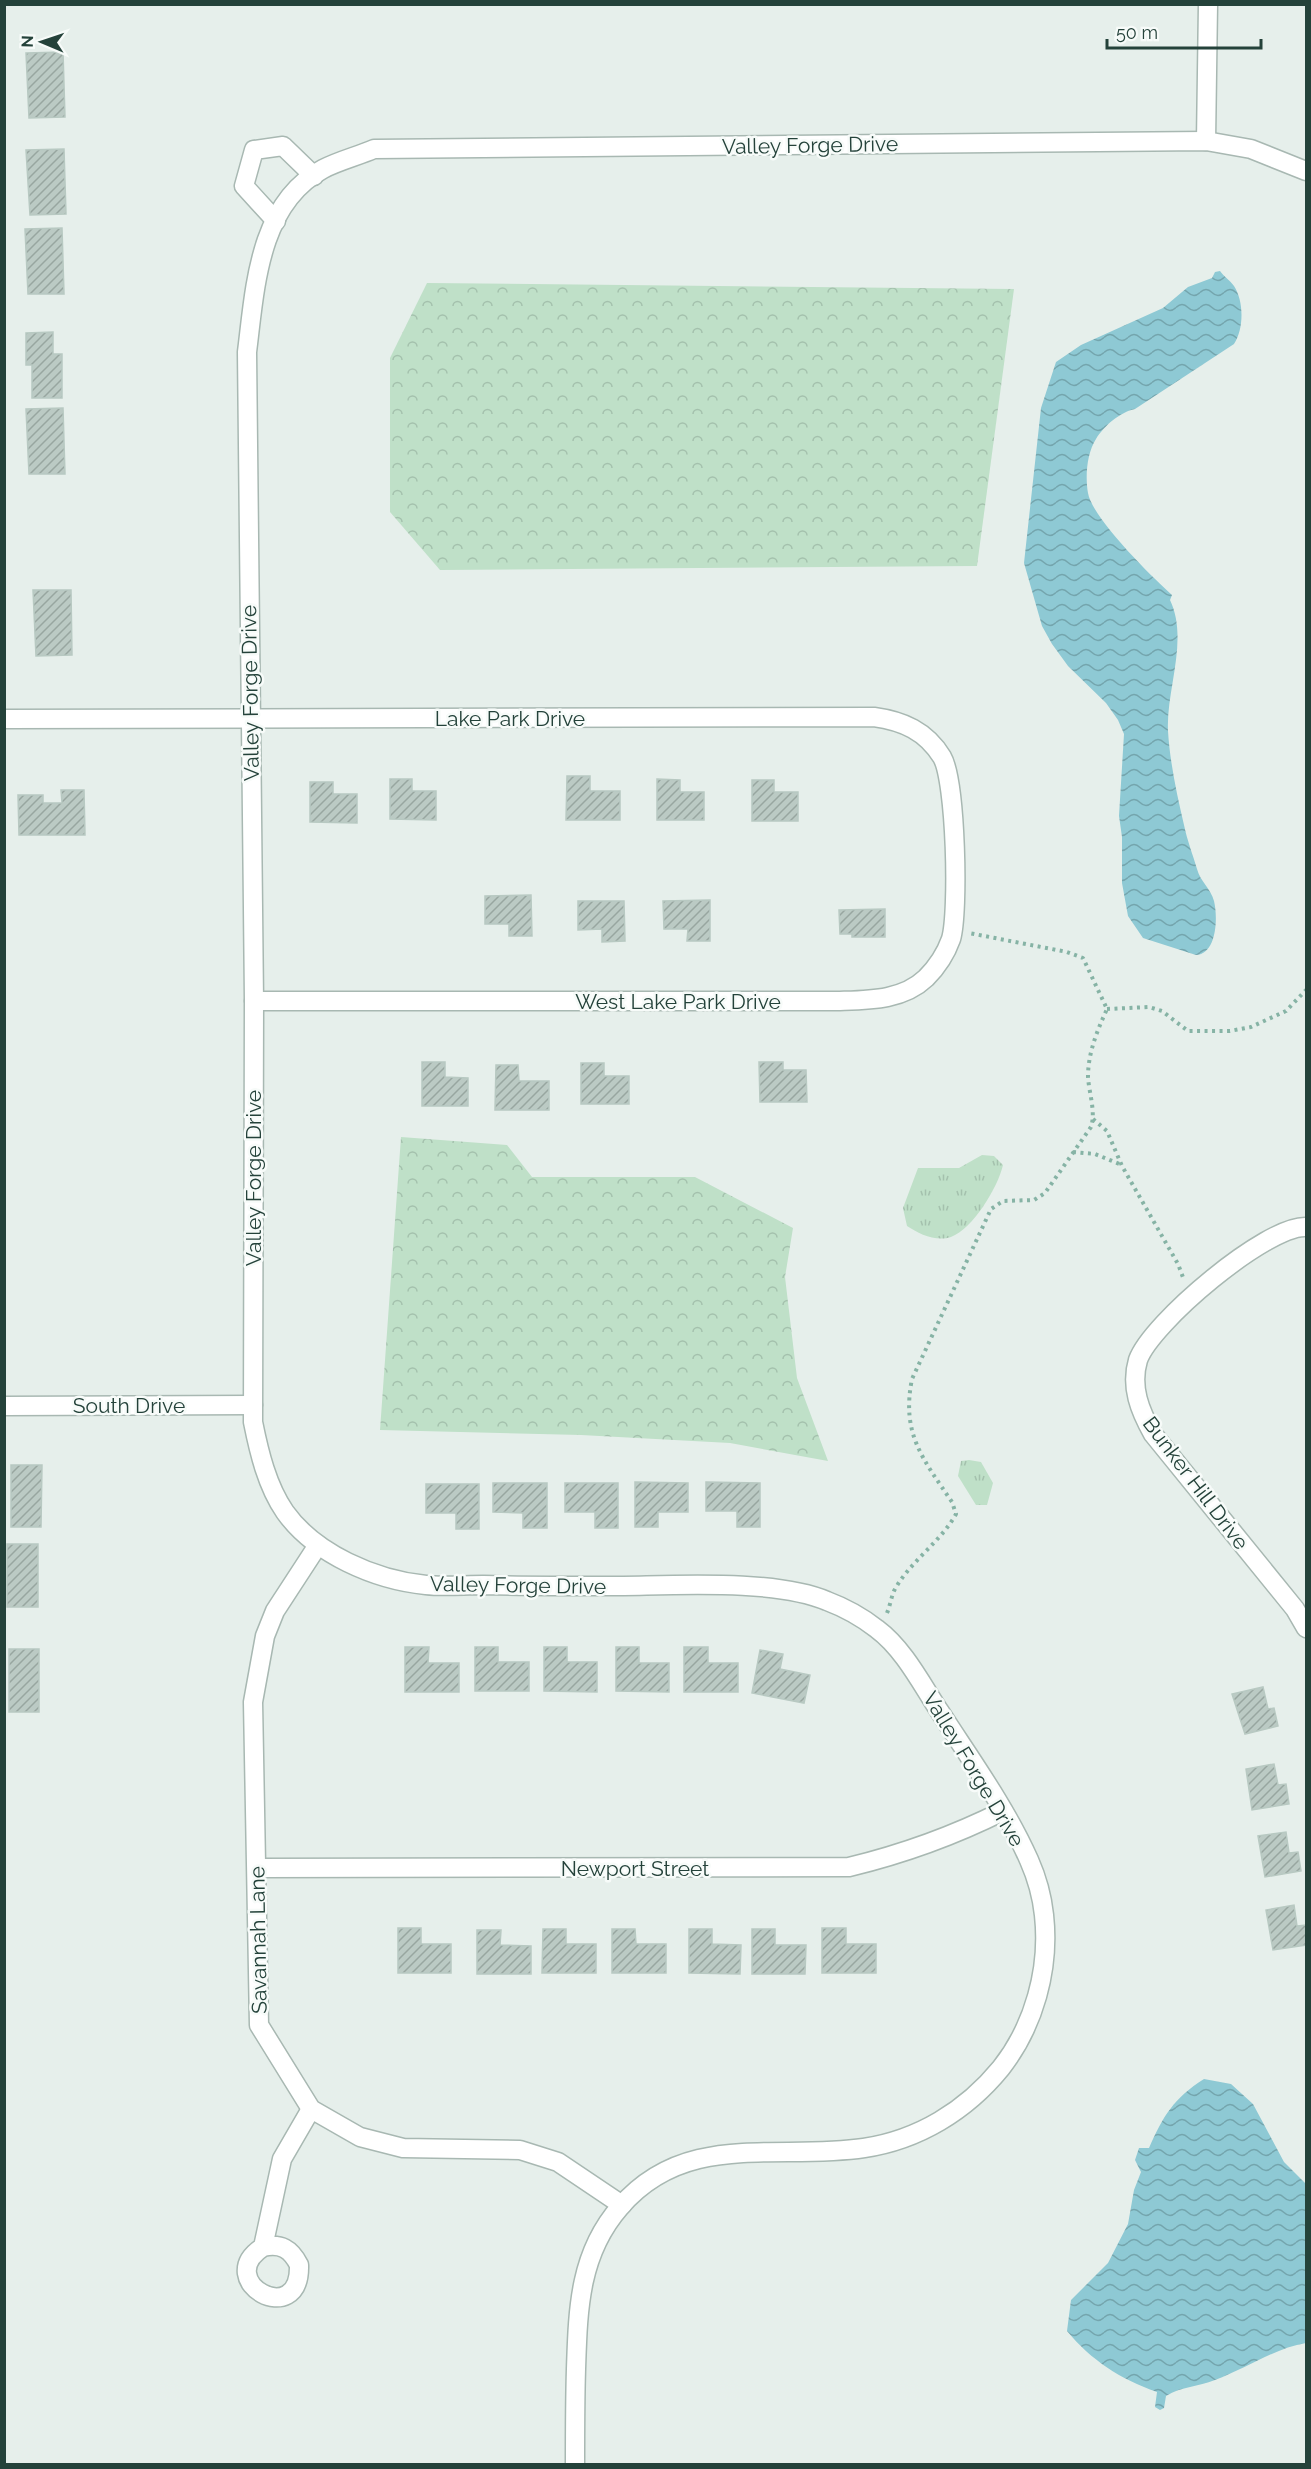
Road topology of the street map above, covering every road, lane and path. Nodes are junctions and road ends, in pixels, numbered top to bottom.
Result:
1 (1208, 4) edge
2 (1206, 141) junction
3 (1306, 171) edge
4 (314, 176) junction
5 (276, 221) junction
6 (4, 719) edge
7 (250, 719) junction
8 (953, 815) joint
9 (952, 931) junction
10 (1306, 990) edge
11 (254, 1001) junction
12 (1107, 1010) junction
13 (1093, 1119) junction
14 (1073, 1152) junction
15 (1122, 1166) junction
16 (1306, 1227) edge
17 (1193, 1297) junction
18 (253, 1405) junction
19 (4, 1406) edge
20 (318, 1545) junction
21 (1306, 1628) edge
22 (879, 1630) junction
23 (1003, 1811) junction
24 (258, 1868) junction
25 (311, 2109) junction
26 (622, 2205) junction
27 (263, 2247) dead end
28 (574, 2464) edge

1 - 2 street
2 - 3 street, Valley Forge Drive
2 - 4 street, Valley Forge Drive
4 - 5 street, Valley Forge Drive
4 - 5 street
5 - 7 street, Valley Forge Drive
6 - 7 street, Lake Park Drive
7 - 8 street, Lake Park Drive
7 - 11 street, Valley Forge Drive
8 - 9 street, West Lake Park Drive
9 - 11 street, West Lake Park Drive
9 - 12 path
10 - 12 path
11 - 18 street, Valley Forge Drive
12 - 13 path
13 - 14 path
13 - 15 path
14 - 15 path
14 - 22 path
15 - 17 path
16 - 17 street, Bunker Hill Drive
17 - 21 street, Bunker Hill Drive
18 - 19 street, South Drive
18 - 20 street, Valley Forge Drive
20 - 22 street, Valley Forge Drive
20 - 24 street, Savannah Lane
22 - 23 street, Valley Forge Drive
23 - 24 street, Newport Street
23 - 26 street, Valley Forge Drive
24 - 25 street, Savannah Lane
25 - 26 street, Savannah Lane
25 - 27 street
26 - 28 street, Valley Forge Drive

